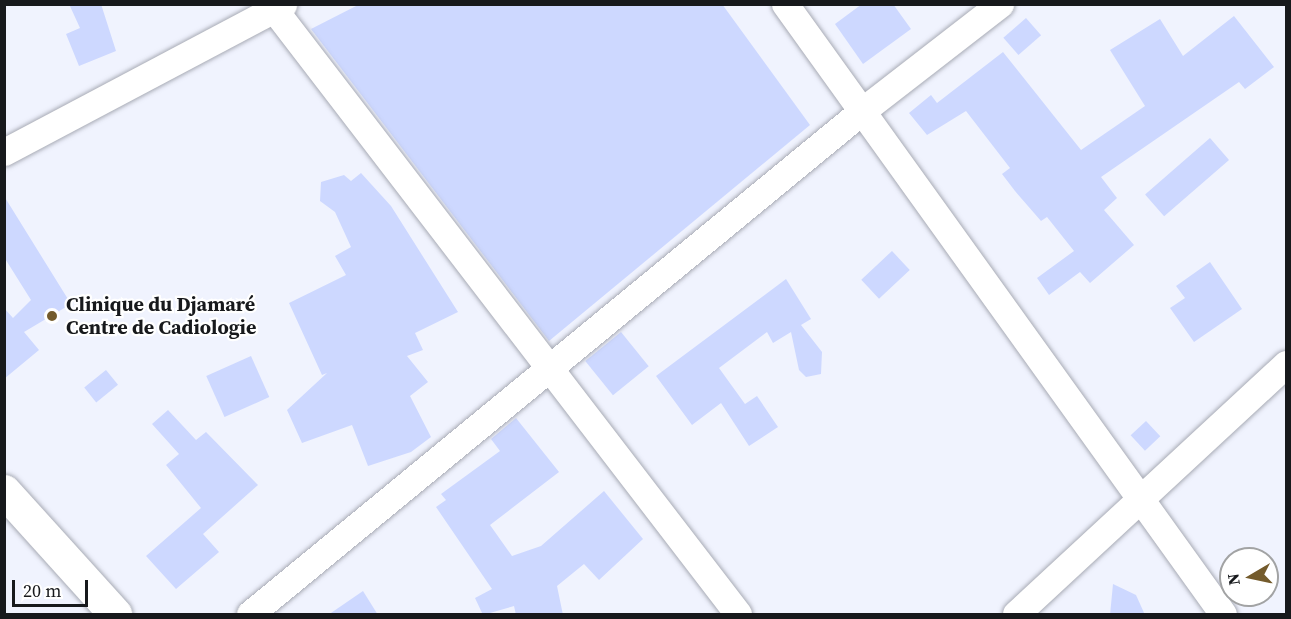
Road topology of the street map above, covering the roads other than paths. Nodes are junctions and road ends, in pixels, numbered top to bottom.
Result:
1 (785, 4) edge
2 (1000, 4) edge
3 (276, 6) edge
4 (862, 111) junction
5 (4, 152) edge
6 (1287, 364) edge
7 (550, 371) junction
8 (4, 491) edge
9 (1140, 496) junction
10 (115, 615) edge
11 (250, 615) edge
12 (738, 615) edge
13 (1016, 615) edge
14 (1223, 615) edge

1 - 4 street
2 - 4 street
3 - 5 street
3 - 7 street
4 - 7 street
4 - 9 street
6 - 9 street
7 - 11 street
7 - 12 street
8 - 10 main road
9 - 13 street
9 - 14 street

